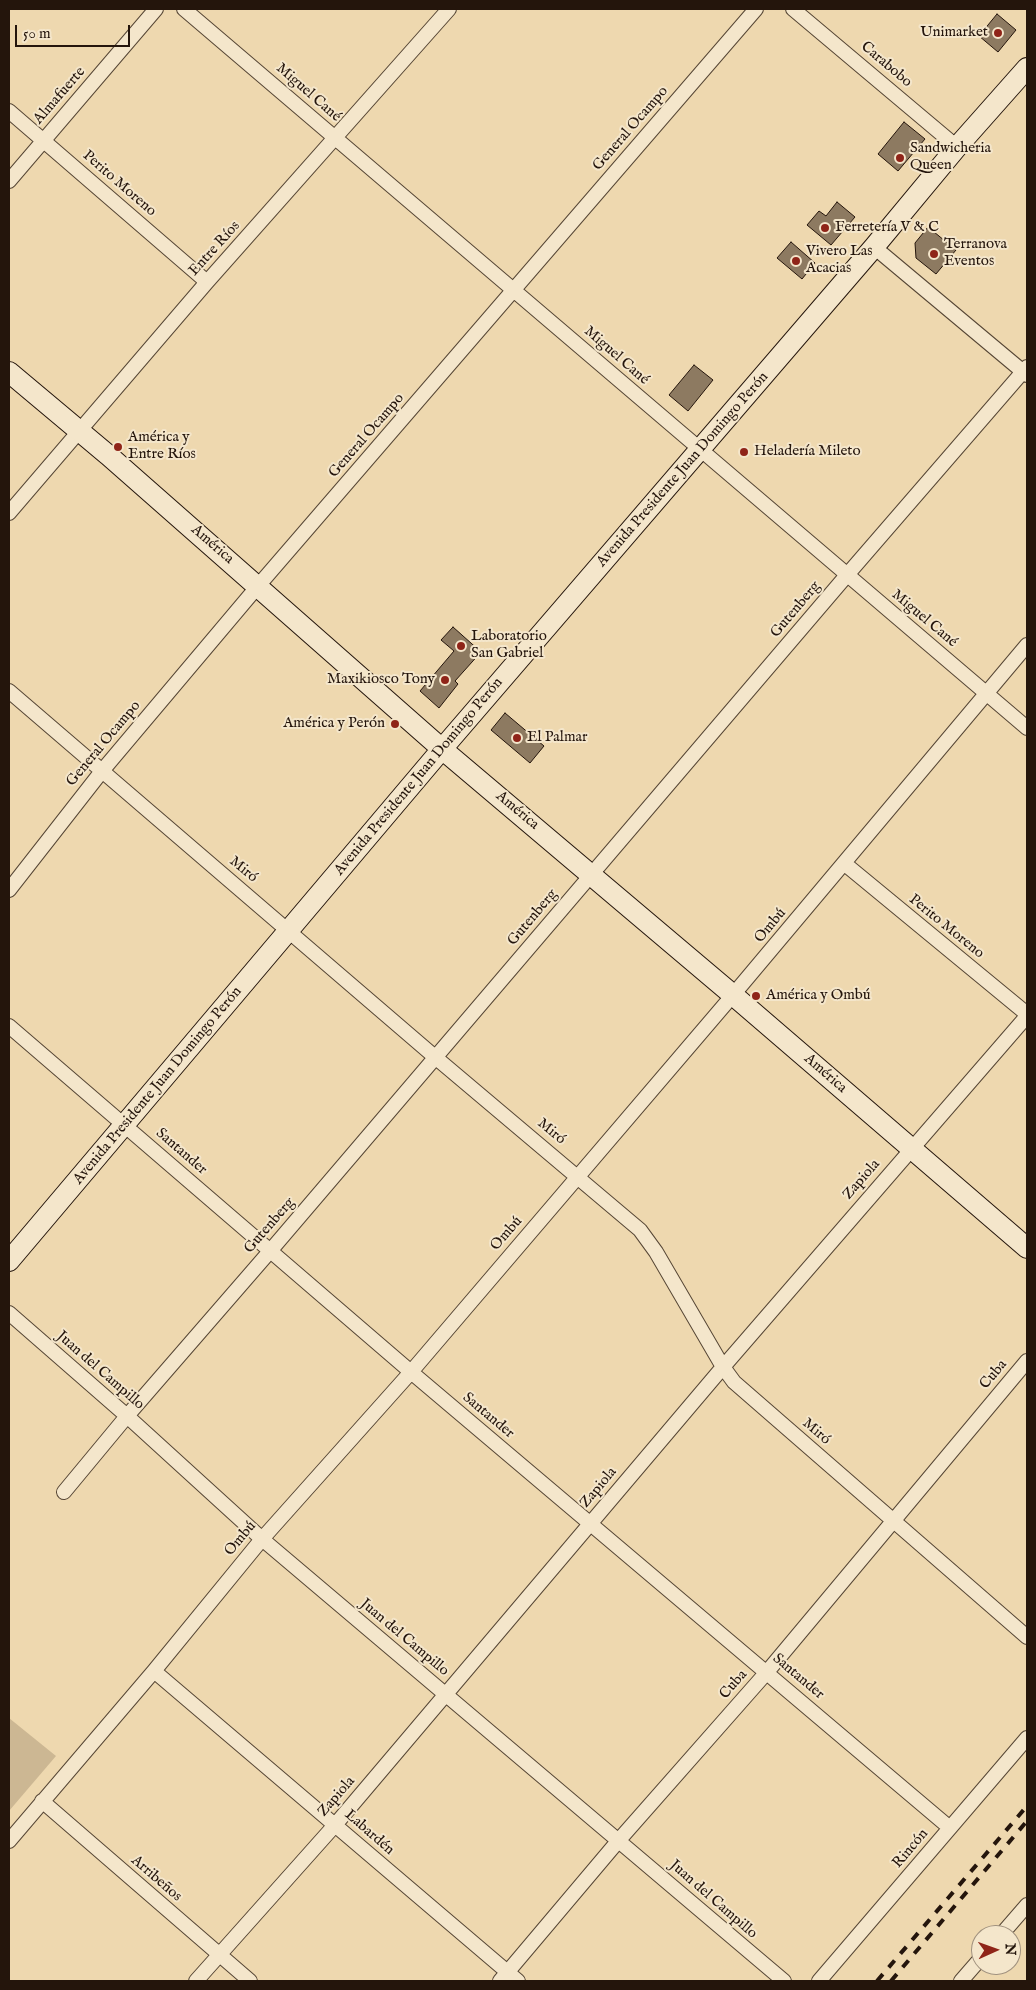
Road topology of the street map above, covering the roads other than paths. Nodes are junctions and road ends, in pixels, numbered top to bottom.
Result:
1 (156, 9) edge
2 (184, 9) edge
3 (449, 9) edge
4 (756, 9) edge
5 (793, 9) edge
6 (1027, 68) edge
7 (9, 111) edge
8 (336, 138) junction
9 (43, 140) junction
10 (957, 147) junction
11 (9, 181) edge
12 (874, 247) junction
13 (207, 282) junction
14 (514, 290) junction
15 (1026, 371) edge
16 (9, 372) edge
17 (80, 431) junction
18 (700, 450) junction
19 (9, 513) edge
20 (847, 575) junction
21 (258, 586) junction
22 (1027, 645) edge
23 (9, 691) edge
24 (986, 693) junction
25 (1027, 728) edge
26 (442, 749) junction
27 (102, 771) junction
28 (845, 864) junction
29 (592, 874) junction
30 (9, 890) edge
31 (290, 931) junction
32 (733, 995) junction
33 (1027, 1015) edge
34 (9, 1026) edge
35 (436, 1057) junction
36 (125, 1125) junction
37 (912, 1148) junction
38 (578, 1177) junction
39 (1027, 1248) edge
40 (271, 1250) junction
41 (9, 1261) edge
42 (9, 1313) edge
43 (1027, 1361) edge
44 (723, 1367) junction
45 (411, 1372) junction
46 (127, 1416) junction
47 (64, 1492) dead end
48 (894, 1522) junction
49 (590, 1524) junction
50 (262, 1539) junction
51 (1027, 1637) edge
52 (154, 1670) junction
53 (767, 1672) junction
54 (446, 1695) junction
55 (1027, 1738) edge
56 (42, 1801) junction
57 (335, 1825) junction
58 (950, 1828) junction
59 (619, 1840) junction
60 (9, 1841) edge
61 (1027, 1905) edge
62 (1010, 1925) edge
63 (218, 1955) junction
64 (971, 1970) edge
65 (508, 1978) edge
66 (196, 1981) edge
67 (250, 1981) edge
68 (784, 1981) edge
69 (819, 1981) edge
70 (961, 1981) edge

1 - 9 street, Almafuerte
2 - 8 street, Miguel Cané
3 - 8 street, Entre Ríos
4 - 14 street, General Ocampo
5 - 10 street, Carabobo
6 - 10 main road, Avenida Presidente Juan Domingo Perón
7 - 9 street, Perito Moreno
8 - 13 street, Entre Ríos
8 - 14 street, Miguel Cané
9 - 11 street, Almafuerte
9 - 13 street, Perito Moreno
10 - 12 main road, Avenida Presidente Juan Domingo Perón
12 - 15 street
12 - 18 main road, Avenida Presidente Juan Domingo Perón
13 - 17 street, Entre Ríos
14 - 18 street, Miguel Cané
14 - 21 street, General Ocampo
15 - 20 street, Gutenberg
16 - 17 main road, América
17 - 19 street, Entre Ríos
17 - 21 main road, América
18 - 20 street, Miguel Cané
18 - 26 main road, Avenida Presidente Juan Domingo Perón
20 - 24 street, Miguel Cané
20 - 29 street, Gutenberg
21 - 26 main road, América
21 - 27 street, General Ocampo
22 - 24 street, Ombú
23 - 27 street, Miró
24 - 25 street, Miguel Cané
24 - 28 street, Ombú
26 - 29 main road, América
26 - 31 main road, Avenida Presidente Juan Domingo Perón
27 - 30 street, General Ocampo
27 - 31 street, Miró
28 - 32 street, Ombú
28 - 33 street, Perito Moreno
29 - 32 main road, América
29 - 35 street, Gutenberg
31 - 35 street, Miró
31 - 36 main road, Avenida Presidente Juan Domingo Perón
32 - 37 main road, América
32 - 38 street, Ombú
33 - 37 street, Zapiola
34 - 36 street, Santander
35 - 38 street, Miró
35 - 40 street, Gutenberg
36 - 40 street, Santander
36 - 41 main road, Avenida Presidente Juan Domingo Perón
37 - 39 main road, América
37 - 44 street, Zapiola
38 - 44 street, Miró
38 - 45 street, Ombú
40 - 45 street, Santander
40 - 46 street, Gutenberg
42 - 46 street, Juan del Campillo
43 - 48 street, Cuba
44 - 48 street, Miró
44 - 49 street, Zapiola
45 - 49 street, Santander
45 - 50 street, Ombú
46 - 47 street, Gutenberg
46 - 50 street, Juan del Campillo
48 - 51 street, Miró
48 - 53 street, Cuba
49 - 53 street, Santander
49 - 54 street, Zapiola
50 - 52 street, Ombú
50 - 54 street, Juan del Campillo
52 - 56 street, Ombú
52 - 57 street, Labardén
53 - 58 street, Santander
53 - 59 street, Cuba
54 - 57 street, Zapiola
54 - 59 street, Juan del Campillo
55 - 58 street, Rincón
56 - 60 street, Ombú
56 - 63 street, Arribeños
57 - 63 street, Zapiola
57 - 65 street, Labardén
58 - 69 street, Rincón
59 - 65 street, Cuba
59 - 68 street, Juan del Campillo
61 - 62 street
63 - 66 street, Zapiola
63 - 67 street, Arribeños
64 - 70 street

